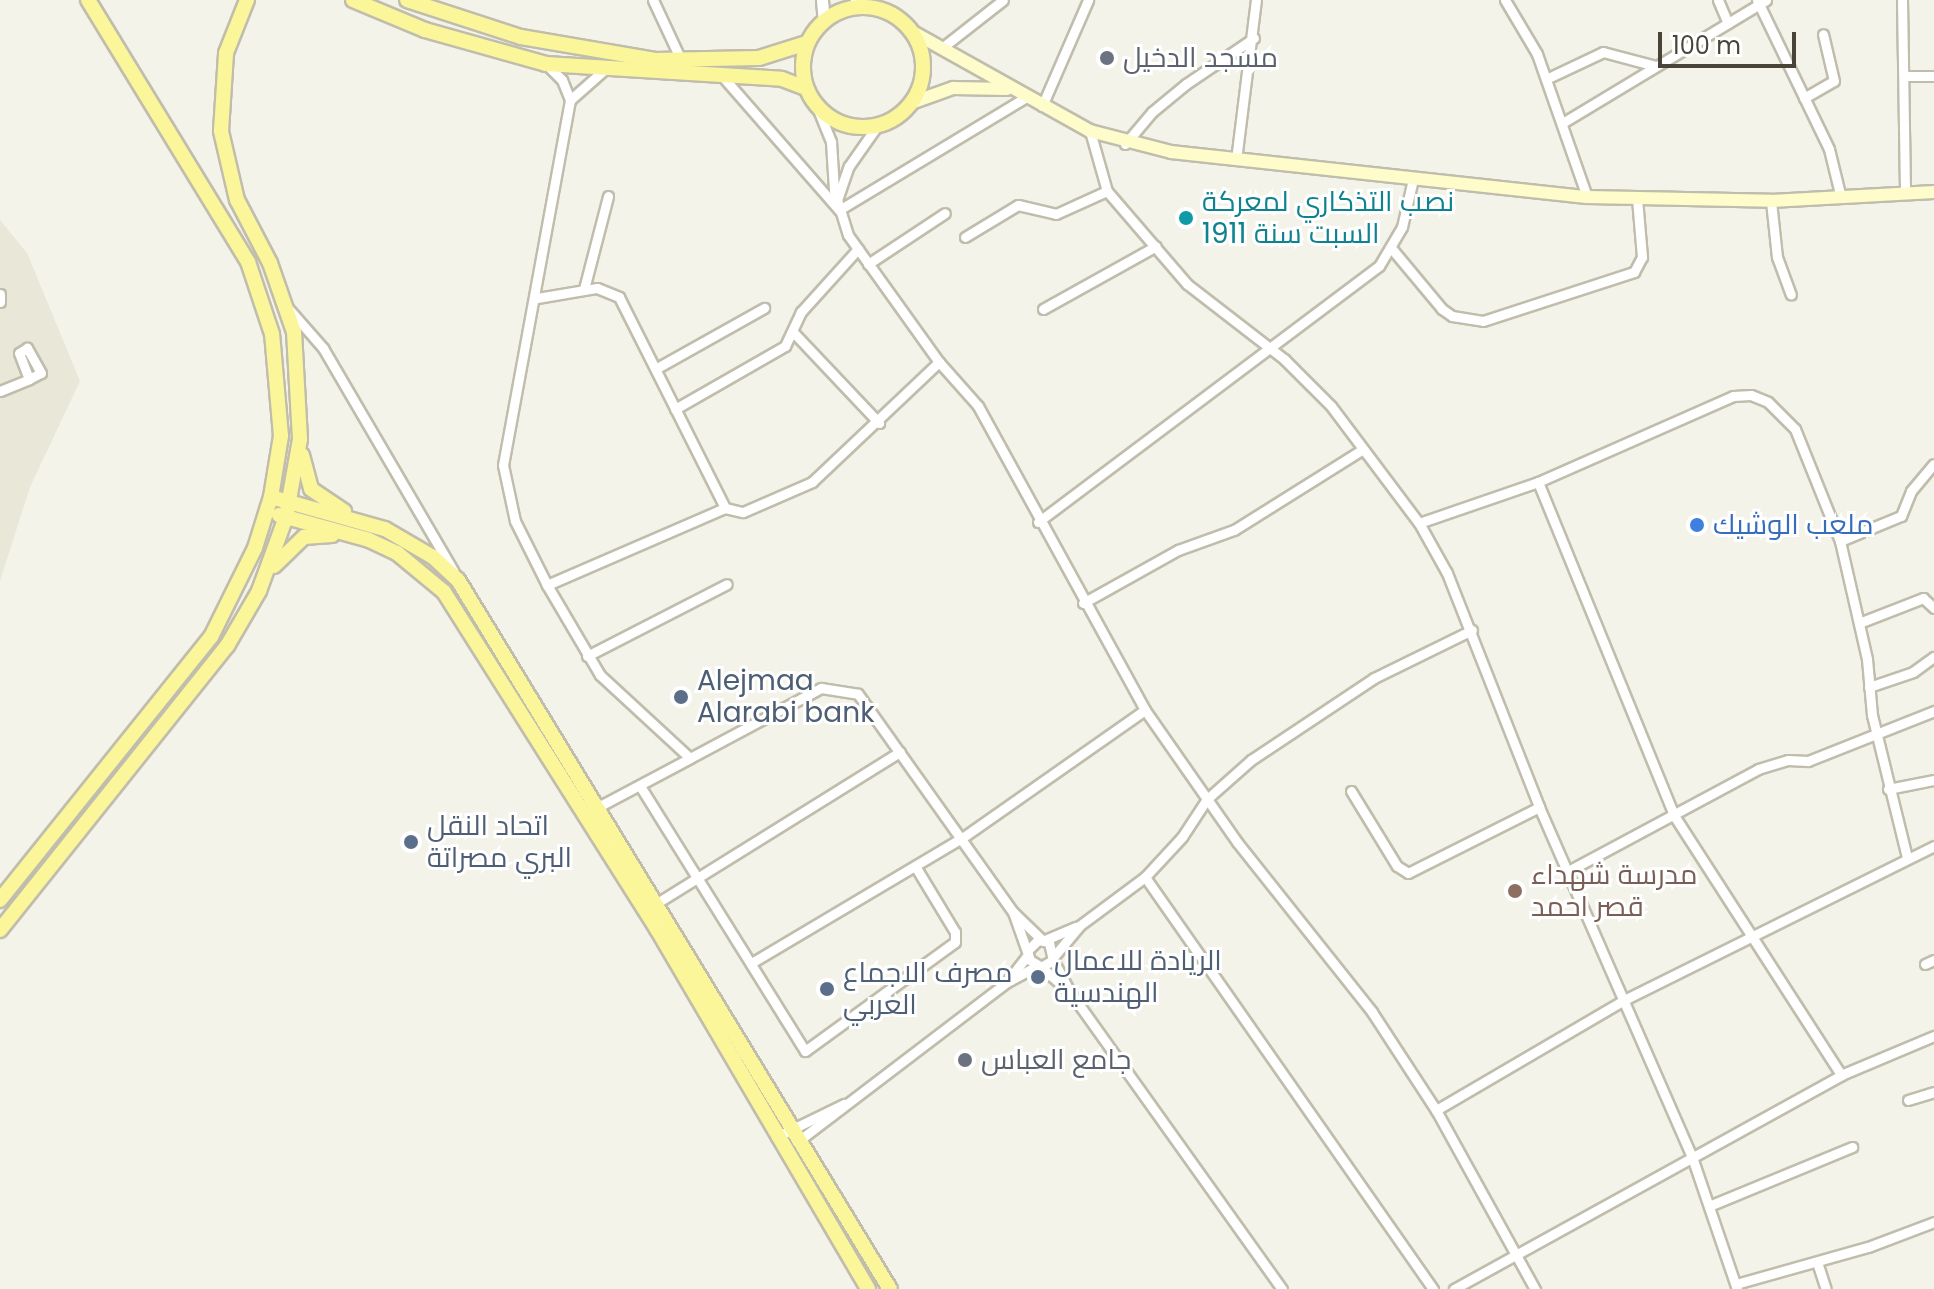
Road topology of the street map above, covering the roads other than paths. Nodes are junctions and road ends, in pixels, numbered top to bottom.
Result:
1 (88, 0) edge
2 (247, 0) edge
3 (353, 0) edge
4 (407, 0) edge
5 (653, 0) edge
6 (822, 0) edge
7 (1003, 0) edge
8 (1088, 0) edge
9 (1256, 0) edge
10 (1505, 0) edge
11 (1718, 0) edge
12 (1902, 0) edge
13 (1761, 1) edge
14 (861, 4) edge
15 (1517, 5) edge
16 (824, 21) junction
17 (1728, 23) junction
18 (911, 31) junction
19 (1823, 34) dead end
20 (1254, 38) junction
21 (807, 43) junction
22 (943, 47) junction
23 (681, 60) junction
24 (546, 64) junction
25 (1656, 66) junction
26 (603, 71) junction
27 (1906, 76) junction
28 (1934, 76) edge
29 (723, 77) junction
30 (1546, 79) junction
31 (806, 88) junction
32 (1022, 94) junction
33 (1804, 98) junction
34 (570, 100) junction
35 (911, 103) junction
36 (1042, 106) junction
37 (817, 107) junction
38 (1564, 122) junction
39 (877, 126) junction
40 (1090, 131) junction
41 (1125, 144) junction
42 (1236, 160) junction
43 (1413, 179) junction
44 (1107, 191) junction
45 (1934, 192) edge
46 (1905, 193) junction
47 (608, 196) dead end
48 (1587, 197) junction
49 (1841, 198) junction
50 (1637, 199) junction
51 (1771, 201) junction
52 (838, 205) junction
53 (945, 213) dead end
54 (965, 237) dead end
55 (1156, 246) junction
56 (858, 249) junction
57 (1392, 249) junction
58 (868, 264) junction
59 (584, 289) junction
60 (0, 294) edge
61 (1791, 295) dead end
62 (537, 298) junction
63 (0, 302) edge
64 (285, 305) junction
65 (764, 308) dead end
66 (1043, 309) dead end
67 (794, 333) junction
68 (1266, 347) junction
69 (939, 362) junction
70 (657, 368) junction
71 (29, 379) dead end
72 (0, 391) edge
73 (675, 409) junction
74 (879, 423) junction
75 (300, 439) junction
76 (1363, 449) junction
77 (1934, 464) edge
78 (1538, 482) junction
79 (271, 497) junction
80 (290, 501) junction
81 (725, 508) junction
82 (267, 513) junction
83 (286, 517) junction
84 (1038, 522) junction
85 (1419, 523) junction
86 (385, 529) junction
87 (369, 540) junction
88 (1840, 541) junction
89 (458, 580) junction
90 (727, 584) dead end
91 (547, 585) junction
92 (259, 591) junction
93 (1083, 603) junction
94 (1934, 608) edge
95 (1859, 623) junction
96 (1472, 630) junction
97 (587, 656) junction
98 (1934, 657) edge
99 (1869, 687) junction
100 (1145, 710) junction
101 (1934, 711) edge
102 (1877, 735) junction
103 (900, 752) junction
104 (690, 758) junction
105 (1934, 780) edge
106 (640, 786) junction
107 (1888, 789) junction
108 (1351, 791) dead end
109 (1207, 799) junction
110 (598, 807) junction
111 (1539, 807) junction
112 (1675, 817) junction
113 (962, 838) junction
114 (1934, 846) edge
115 (1907, 857) junction
116 (915, 866) junction
117 (1570, 870) junction
118 (699, 876) junction
119 (1145, 877) junction
120 (0, 900) edge
121 (657, 903) junction
122 (1013, 912) junction
123 (1079, 926) junction
124 (0, 930) edge
125 (1753, 934) junction
126 (1044, 940) junction
127 (1028, 952) junction
128 (1054, 957) junction
129 (753, 962) junction
130 (1039, 966) junction
131 (1007, 982) junction
132 (1070, 992) junction
133 (1626, 999) junction
134 (1934, 1036) edge
135 (1841, 1075) junction
136 (1934, 1092) edge
137 (1908, 1100) dead end
138 (1436, 1110) junction
139 (796, 1134) junction
140 (780, 1143) junction
141 (1852, 1147) dead end
142 (1692, 1157) junction
143 (1709, 1206) junction
144 (1934, 1222) edge
145 (1517, 1252) junction
146 (1817, 1262) junction
147 (1736, 1287) edge
148 (868, 1289) edge
149 (890, 1289) edge
150 (1282, 1289) edge
151 (1433, 1289) edge
152 (1454, 1289) edge
153 (1535, 1289) edge
154 (1826, 1289) edge

1 - 79 main road
2 - 64 main road
3 - 24 main road
4 - 23 main road
5 - 23 street
6 - 16 street
7 - 22 street
8 - 36 street
9 - 20 street
10 - 15 street
11 - 17 street
12 - 27 street
13 - 17 street
13 - 33 street
14 - 16 main road
14 - 18 main road
15 - 30 street
16 - 21 main road
17 - 25 street
18 - 22 main road
18 - 35 main road
19 - 33 street
20 - 41 street
20 - 42 street
21 - 23 main road
21 - 31 main road
22 - 32 main road
24 - 26 main road
24 - 34 street
25 - 30 street
25 - 38 street
26 - 29 main road
26 - 34 street
27 - 28 street
27 - 46 street
29 - 31 main road
29 - 52 street
30 - 38 street
31 - 37 main road
32 - 35 main road
32 - 36 main road
32 - 52 street
33 - 49 street
34 - 62 street
35 - 39 main road
36 - 40 main road
37 - 39 main road
37 - 52 street
38 - 48 street
39 - 52 street
40 - 41 main road
40 - 44 street
41 - 42 main road
42 - 43 main road
43 - 48 main road
43 - 57 street
44 - 54 street
44 - 55 street
45 - 46 main road
46 - 49 main road
47 - 59 street
48 - 50 main road
49 - 51 main road
50 - 51 main road
50 - 57 street
51 - 61 street
52 - 56 street
53 - 58 street
55 - 66 street
55 - 68 street
56 - 58 street
56 - 67 street
57 - 68 street
58 - 69 street
59 - 62 street
59 - 70 street
60 - 63 street
62 - 91 street
64 - 75 main road
64 - 89 street
65 - 70 street
67 - 73 street
67 - 74 street
68 - 76 street
68 - 84 street
69 - 74 street
69 - 84 street
70 - 73 street
71 - 72 street
73 - 81 street
74 - 81 street
75 - 80 main road
75 - 86 main road
76 - 85 street
76 - 93 street
77 - 88 street
78 - 85 street
78 - 88 street
78 - 112 street
79 - 80 main road
79 - 82 main road
80 - 83 main road
80 - 86 main road
81 - 91 street
82 - 83 main road
82 - 120 main road
83 - 87 main road
83 - 92 main road
84 - 93 street
85 - 96 street
86 - 89 main road
87 - 92 main road
87 - 140 main road
88 - 95 street
89 - 110 main road
90 - 97 street
91 - 97 street
92 - 124 main road
93 - 100 street
94 - 95 street
95 - 99 street
96 - 109 street
96 - 111 street
97 - 104 street
98 - 99 street
99 - 102 street
100 - 109 street
100 - 113 street
101 - 102 street
102 - 107 street
102 - 112 street
103 - 104 street
103 - 113 street
103 - 118 street
104 - 106 street
105 - 107 street
106 - 110 street
106 - 118 street
107 - 115 street
108 - 111 street
109 - 119 street
109 - 138 street
110 - 121 main road
111 - 117 street
112 - 117 street
112 - 125 street
113 - 116 street
113 - 122 street
114 - 115 street
115 - 125 street
116 - 129 street
116 - 129 street
117 - 133 street
118 - 121 street
118 - 129 street
119 - 123 street
119 - 151 street
121 - 139 main road
122 - 126 street
122 - 127 street
123 - 126 street
123 - 128 street
125 - 133 street
125 - 135 street
126 - 127 street
126 - 128 street
127 - 130 street
127 - 131 street
128 - 130 street
128 - 132 street
130 - 131 street
130 - 132 street
131 - 139 street
132 - 150 street
133 - 138 street
133 - 142 street
134 - 135 street
135 - 142 street
136 - 137 street
138 - 145 street
139 - 140 street
139 - 140 street
139 - 149 main road
140 - 148 main road
141 - 143 street
142 - 143 street
142 - 145 street
143 - 147 street
144 - 146 street
145 - 152 street
145 - 153 street
146 - 147 street
146 - 154 street

